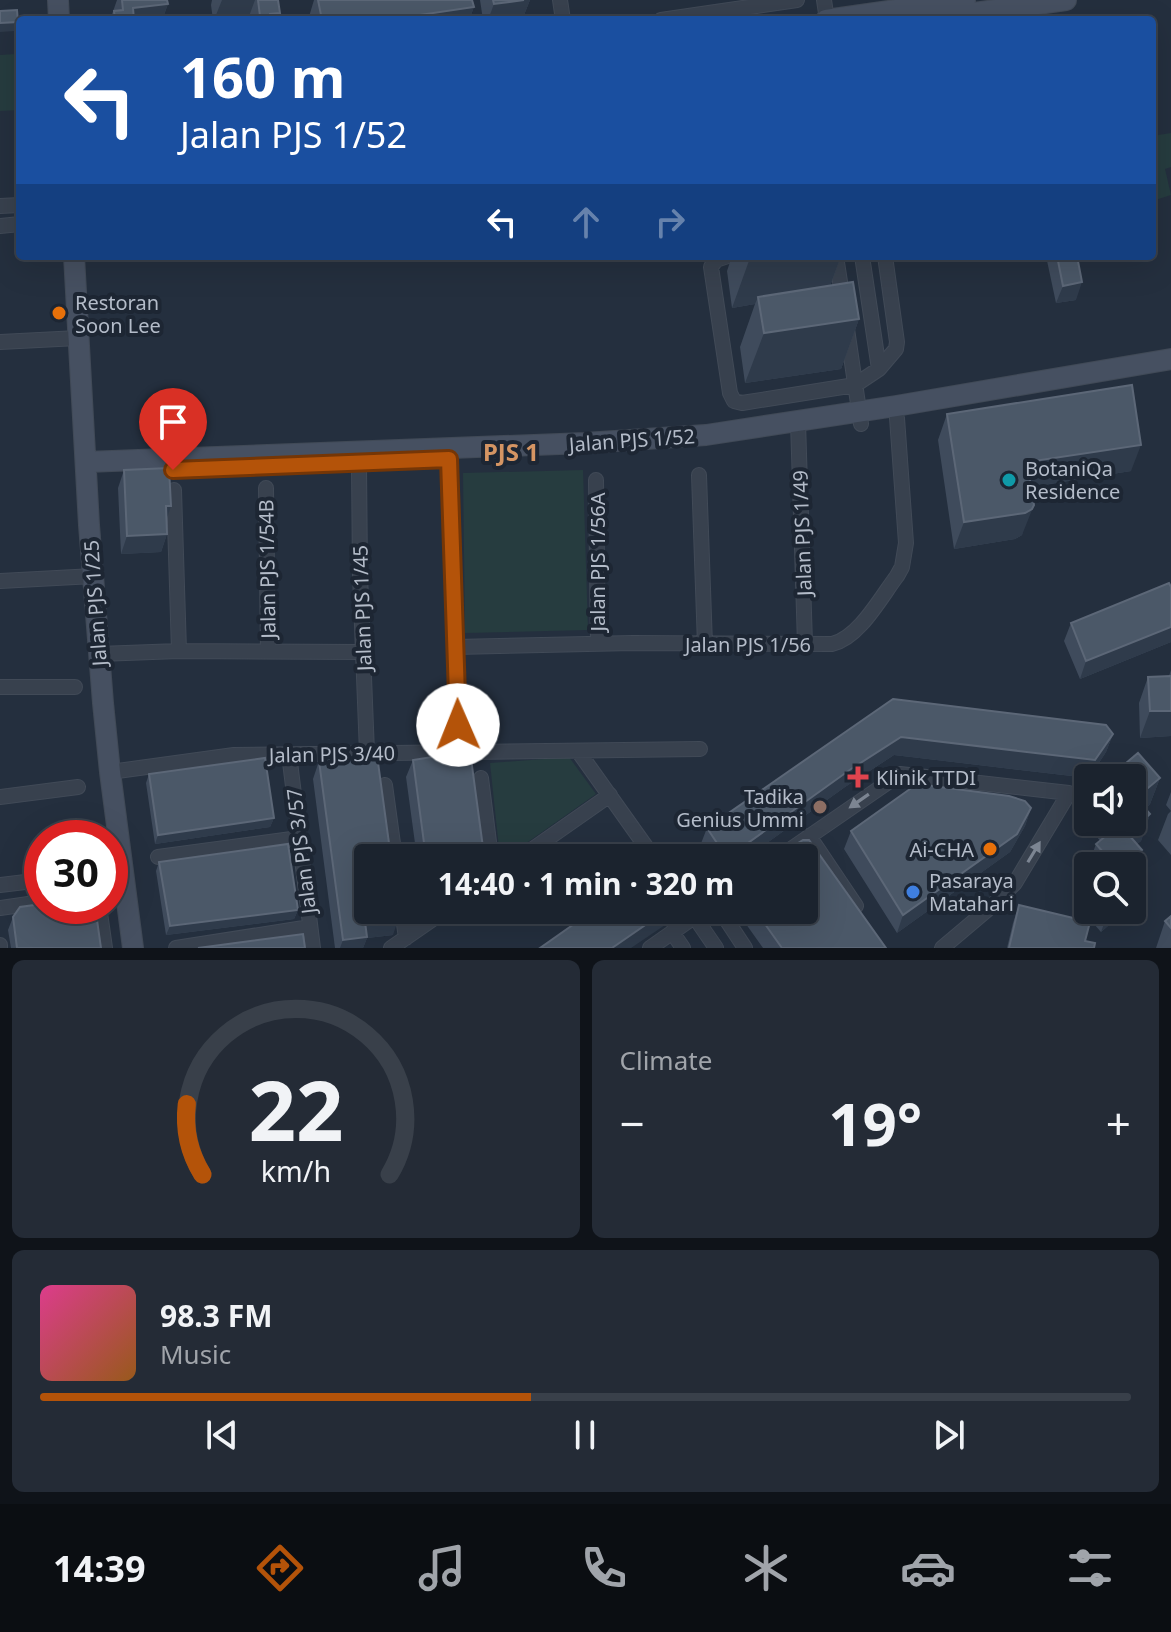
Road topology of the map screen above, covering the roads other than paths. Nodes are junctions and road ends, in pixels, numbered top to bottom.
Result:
1 (797, 0) edge
2 (965, 0) edge
3 (1066, 0) edge
4 (688, 16) edge
5 (854, 16) edge
6 (952, 16) edge
7 (74, 260) edge
8 (716, 260) edge
9 (837, 260) edge
10 (863, 260) edge
11 (886, 260) edge
12 (78, 338) junction
13 (0, 342) edge
14 (1171, 359) edge
15 (879, 369) junction
16 (1171, 373) edge
17 (1066, 384) junction
18 (855, 385) junction
19 (860, 418) junction
20 (897, 418) junction
21 (798, 428) junction
22 (707, 441) junction
23 (369, 457) junction
24 (449, 459) junction
25 (86, 468) junction
26 (699, 475) dead end
27 (596, 480) dead end
28 (266, 488) dead end
29 (174, 490) edge
30 (94, 576) junction
31 (0, 581) edge
32 (598, 643) junction
33 (805, 644) junction
34 (705, 645) junction
35 (456, 647) junction
36 (179, 651) junction
37 (268, 651) junction
38 (362, 652) junction
39 (99, 654) junction
40 (0, 687) edge
41 (75, 687) dead end
42 (700, 749) dead end
43 (578, 751) junction
44 (458, 752) junction
45 (367, 753) junction
46 (289, 754) junction
47 (110, 772) junction
48 (481, 778) dead end
49 (385, 785) edge
50 (78, 787) dead end
51 (610, 795) junction
52 (0, 797) edge
53 (113, 820) edge
54 (809, 836) junction
55 (299, 838) junction
56 (393, 844) edge
57 (489, 844) edge
58 (540, 844) edge
59 (644, 844) edge
60 (798, 844) edge
61 (158, 857) dead end
62 (24, 882) edge
63 (0, 885) edge
64 (24, 905) edge
65 (0, 908) edge
66 (861, 914) edge
67 (102, 924) edge
68 (127, 924) edge
69 (404, 924) edge
70 (426, 924) edge
71 (682, 924) edge
72 (703, 924) edge
73 (729, 924) edge
74 (310, 927) junction
75 (672, 932) junction
76 (406, 938) junction
77 (105, 948) edge
78 (133, 948) edge
79 (176, 948) edge
80 (313, 948) edge
81 (391, 948) edge
82 (650, 948) edge
83 (683, 948) edge
84 (716, 948) edge
85 (745, 948) edge
86 (942, 948) edge

1 - 4 street
2 - 5 street
3 - 6 street
7 - 12 street, Jalan PJS 1/25
8 - 18 street
9 - 18 street
10 - 15 street
11 - 15 street
12 - 13 street
12 - 25 street, Jalan PJS 1/25
14 - 17 street, Jalan PJS 1/52
15 - 18 street
16 - 17 street, Jalan PJS 1/52
17 - 19 street, Jalan PJS 1/52
17 - 20 street, Jalan PJS 1/52
18 - 19 street
19 - 20 street, Jalan PJS 1/52
19 - 21 street, Jalan PJS 1/52
20 - 33 street, Jalan PJS 1/56
21 - 22 street, Jalan PJS 1/52
21 - 33 street, Jalan PJS 1/49
22 - 23 street, Jalan PJS 1/52
22 - 24 street, Jalan PJS 1/52
23 - 24 street, Jalan PJS 1/52
23 - 25 street, Jalan PJS 1/52
23 - 38 street, Jalan PJS 1/45
24 - 35 street
25 - 30 street, Jalan PJS 1/25
26 - 34 street
27 - 32 street, Jalan PJS 1/56A
28 - 37 street, Jalan PJS 1/54B
29 - 36 street
30 - 31 street
30 - 39 street, Jalan PJS 1/25
32 - 34 street, Jalan PJS 1/56
32 - 35 street, Jalan PJS 1/56
33 - 34 street, Jalan PJS 1/56
35 - 44 street
36 - 37 street
36 - 39 street
37 - 38 street
38 - 45 street, Jalan PJS 1/45
39 - 47 street, Jalan PJS 1/25
40 - 41 street
42 - 43 street, Jalan PJS 3/40
43 - 44 street, Jalan PJS 3/40
43 - 51 street
44 - 45 street, Jalan PJS 3/40
45 - 46 street, Jalan PJS 3/40
46 - 47 street, Jalan PJS 3/40
46 - 55 street, Jalan PJS 3/57
47 - 53 street, Jalan PJS 1/25
48 - 57 street
49 - 56 street
50 - 52 street
51 - 58 street
51 - 59 street
54 - 60 street
54 - 66 street
86 -> 54 street
55 - 61 street
55 - 74 street, Jalan PJS 3/57
62 - 63 street
64 - 65 street
67 - 77 street
68 - 78 street, Jalan PJS 1/25
69 - 76 street
70 - 76 street
71 - 75 street
72 - 84 street
73 - 85 street
74 - 79 street
74 - 80 street, Jalan PJS 3/57
75 - 82 street
75 - 83 street
76 - 81 street

